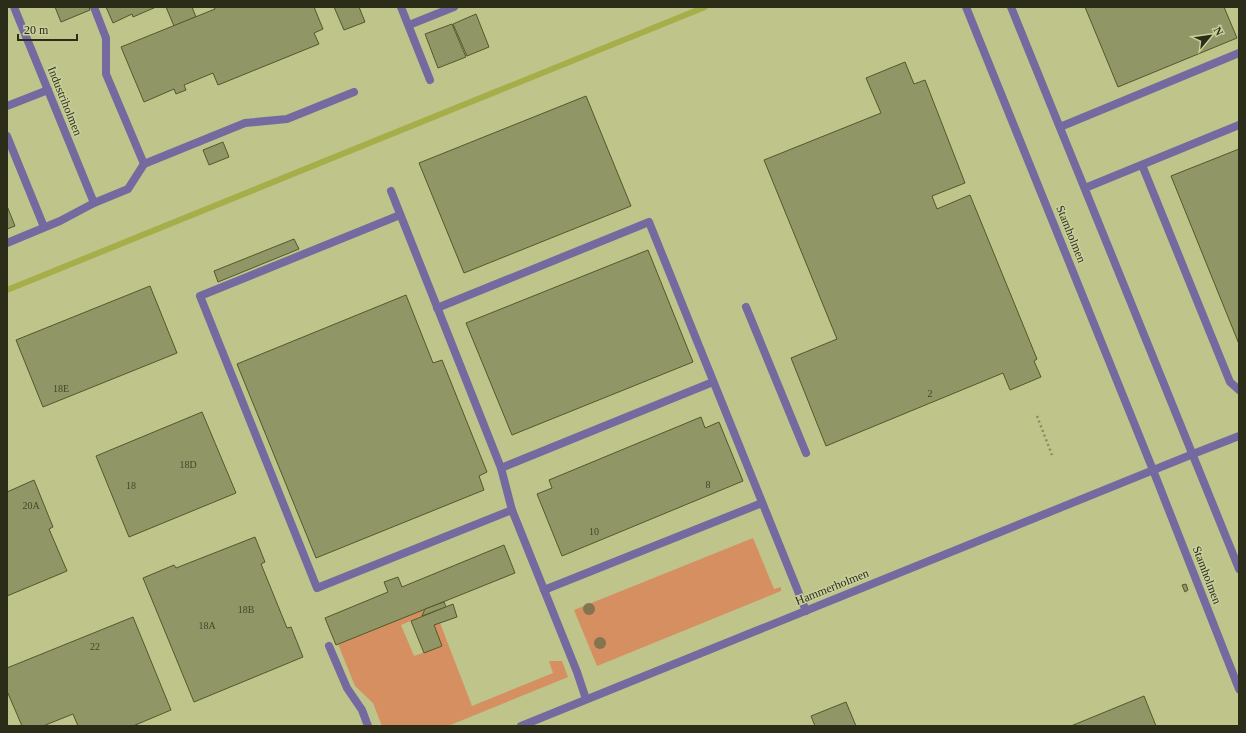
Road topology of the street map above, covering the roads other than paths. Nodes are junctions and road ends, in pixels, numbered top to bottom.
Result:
1 (14, 7) edge
2 (94, 7) edge
3 (401, 7) edge
4 (454, 7) edge
5 (966, 7) edge
6 (1011, 7) edge
7 (409, 25) junction
8 (1239, 53) edge
9 (430, 80) dead end
10 (48, 90) junction
11 (354, 92) dead end
12 (7, 106) edge
13 (1239, 125) edge
14 (1060, 127) junction
15 (7, 136) edge
16 (144, 164) junction
17 (1142, 165) junction
18 (1085, 188) junction
19 (390, 191) dead end
20 (94, 203) junction
21 (400, 215) junction
22 (44, 228) junction
23 (7, 243) edge
24 (746, 307) dead end
25 (437, 308) junction
26 (713, 382) junction
27 (1239, 390) edge
28 (1239, 436) edge
29 (806, 453) dead end
30 (1193, 454) junction
31 (502, 468) junction
32 (1153, 470) junction
33 (762, 503) junction
34 (512, 510) junction
35 (1239, 569) edge
36 (544, 590) junction
37 (806, 611) junction
38 (329, 646) dead end
39 (1239, 689) edge
40 (586, 699) junction
41 (368, 726) edge
42 (521, 726) edge

1 - 10 street, Industriholmen
2 - 16 street
3 - 7 street
4 - 7 street
5 - 32 street, Stamholmen
6 - 14 street
7 - 9 street
8 - 14 street
10 - 12 street
10 - 20 street, Industriholmen
11 - 16 street
13 - 17 street
14 - 18 street
15 - 22 street
16 - 20 street
17 - 18 street
17 - 27 street
18 - 30 street
19 - 21 street
20 - 22 street
21 - 25 street
21 - 34 street
22 - 23 street
24 - 29 street
25 - 26 street
25 - 31 street
26 - 31 street
26 - 33 street
28 - 30 street
30 - 32 street
30 - 35 street
31 - 34 street
32 - 37 street, Hammerholmen
32 - 39 street, Stamholmen
33 - 36 street
33 - 37 street
34 - 36 street
36 - 40 street
37 - 40 street, Hammerholmen
38 - 41 street
40 - 42 street, Hammerholmen

